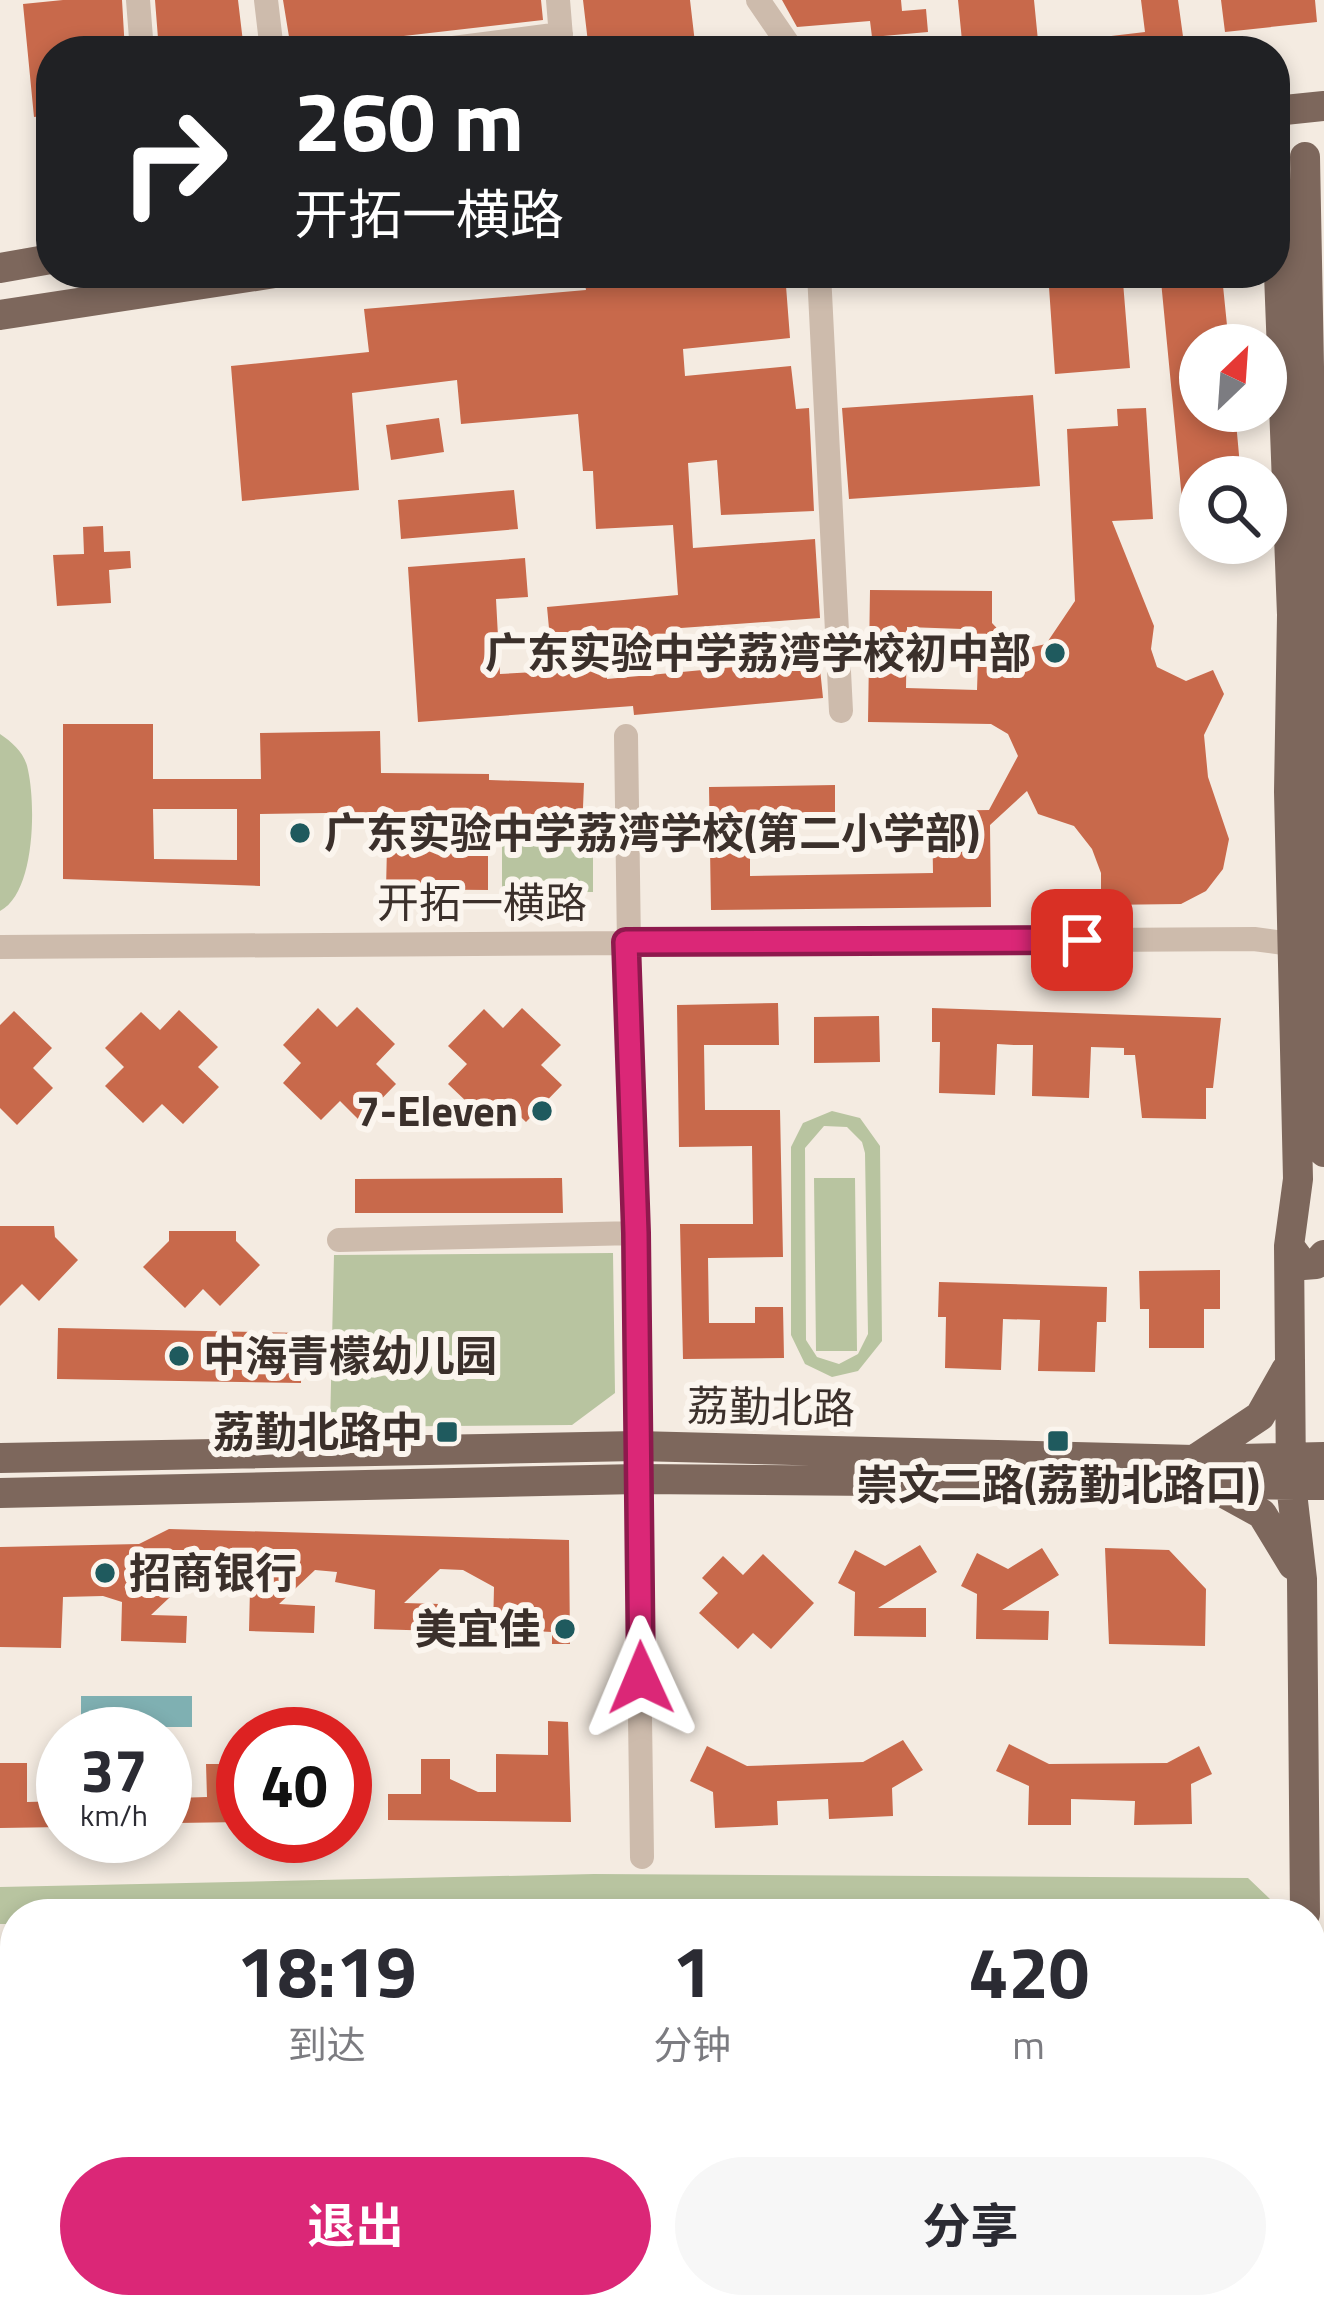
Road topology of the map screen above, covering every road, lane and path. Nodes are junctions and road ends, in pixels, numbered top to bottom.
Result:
1 (138, 0) edge
2 (266, 0) edge
3 (558, 0) edge
4 (758, 0) edge
5 (141, 36) edge
6 (270, 36) edge
7 (561, 36) edge
8 (783, 36) edge
9 (1324, 106) edge
10 (1290, 109) edge
11 (1301, 158) edge
12 (36, 262) edge
13 (0, 268) edge
14 (176, 288) edge
15 (820, 288) edge
16 (1280, 288) edge
17 (0, 315) edge
18 (841, 711) dead end
19 (626, 736) dead end
20 (626, 942) junction
21 (1311, 946) edge
22 (0, 947) edge
23 (1324, 1153) edge
24 (636, 1233) junction
25 (338, 1240) dead end
26 (1289, 1246) junction
27 (1324, 1256) edge
28 (1290, 1361) junction
29 (637, 1446) junction
30 (54, 1456) junction
31 (1324, 1457) edge
32 (0, 1458) edge
33 (1292, 1471) junction
34 (1202, 1472) junction
35 (638, 1479) junction
36 (1324, 1485) edge
37 (52, 1492) junction
38 (0, 1493) edge
39 (1302, 1579) junction
40 (642, 1857) dead end
41 (1305, 1899) edge

1 - 5 street
2 - 6 street
3 - 7 street
4 - 8 street
9 - 10 main road
11 - 21 main road
12 - 13 main road
14 - 17 main road
15 - 18 street
16 - 21 main road
19 - 20 street
20 - 21 street, 开拓一横路
20 - 22 street, 开拓一横路
20 - 24 street
21 - 23 main road
21 - 26 main road
24 - 25 street
24 - 29 street
26 - 27 main road
26 - 28 main road
28 - 33 main road
28 - 34 main road
29 - 30 main road, 荔勤北路
29 - 34 main road, 荔勤北路
29 - 35 street
30 - 32 main road, 荔勤北路
30 - 37 street
31 - 33 main road, 荔勤北路
33 - 34 main road, 荔勤北路
33 - 36 main road, 荔勤北路
33 - 39 main road
34 - 35 main road, 荔勤北路
34 - 39 main road
35 - 37 main road, 荔勤北路
35 - 40 street
37 - 38 main road, 荔勤北路
39 - 41 main road

